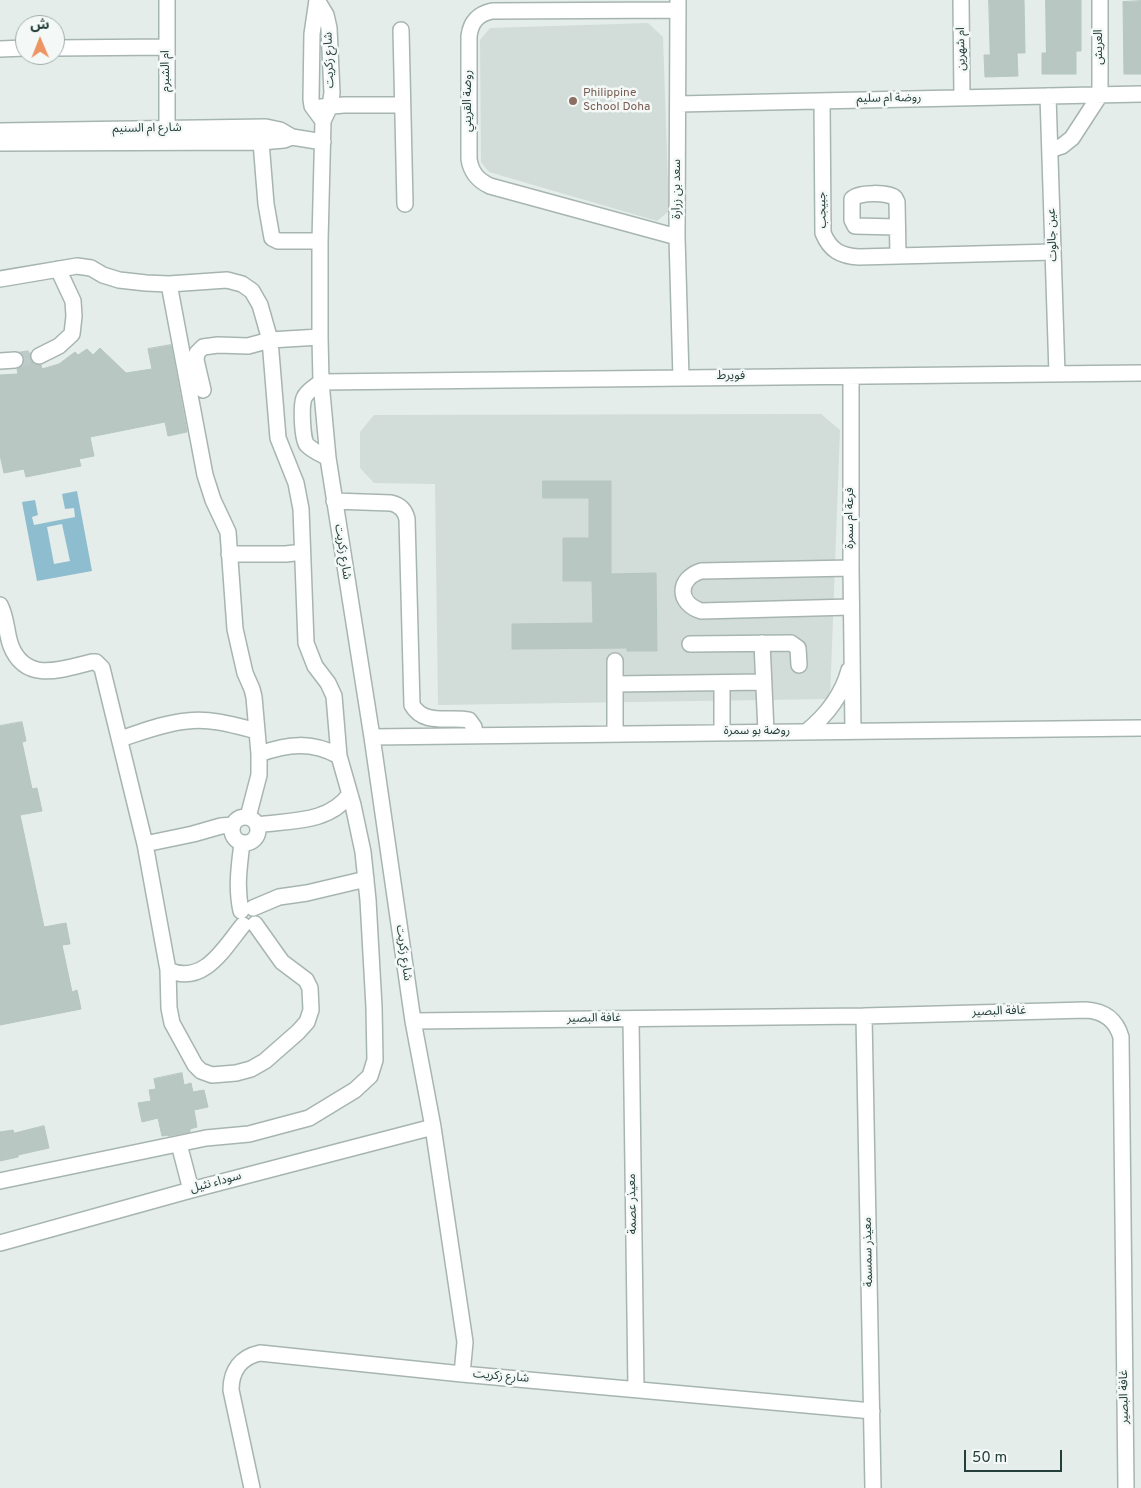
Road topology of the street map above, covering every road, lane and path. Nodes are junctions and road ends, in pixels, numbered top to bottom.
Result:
1 (167, 0) edge
2 (317, 0) edge
3 (961, 0) edge
4 (1100, 0) edge
5 (678, 5) edge
6 (401, 30) dead end
7 (167, 47) junction
8 (15, 48) edge
9 (65, 48) edge
10 (0, 49) edge
11 (1141, 94) edge
12 (1100, 95) junction
13 (1048, 96) junction
14 (962, 98) junction
15 (822, 101) junction
16 (678, 104) junction
17 (402, 105) junction
18 (312, 106) junction
19 (330, 106) junction
20 (324, 121) junction
21 (0, 131) edge
22 (167, 135) junction
23 (292, 137) junction
24 (261, 142) junction
25 (323, 142) junction
26 (0, 143) edge
27 (1050, 150) junction
28 (405, 204) dead end
29 (897, 227) dead end
30 (677, 237) junction
31 (320, 241) junction
32 (1053, 252) junction
33 (898, 256) junction
34 (58, 269) junction
35 (0, 279) edge
36 (169, 284) junction
37 (320, 337) junction
38 (270, 340) junction
39 (39, 356) tunnel mouth
40 (1141, 373) edge
41 (1057, 374) junction
42 (851, 377) junction
43 (681, 378) junction
44 (321, 382) junction
45 (203, 390) dead end
46 (328, 458) junction
47 (334, 501) junction
48 (302, 552) junction
49 (229, 554) junction
50 (850, 568) junction
51 (0, 605) edge
52 (851, 607) junction
53 (762, 643) junction
54 (690, 644) dead end
55 (853, 660) junction
56 (615, 662) dead end
57 (799, 665) dead end
58 (764, 682) junction
59 (722, 683) junction
60 (615, 684) junction
61 (1141, 728) edge
62 (256, 731) junction
63 (853, 731) junction
64 (722, 732) junction
65 (766, 732) junction
66 (806, 732) junction
67 (615, 733) junction
68 (475, 735) junction
69 (372, 737) junction
70 (120, 739) junction
71 (259, 754) junction
72 (339, 756) junction
73 (350, 794) junction
74 (252, 821) junction
75 (233, 824) junction
76 (242, 843) junction
77 (145, 844) junction
78 (366, 880) junction
79 (248, 917) junction
80 (168, 970) junction
81 (864, 1016) junction
82 (631, 1018) junction
83 (413, 1021) junction
84 (433, 1127) junction
85 (180, 1144) junction
86 (0, 1182) edge
87 (192, 1190) junction
88 (0, 1242) edge
89 (462, 1374) junction
90 (636, 1389) junction
91 (872, 1411) junction
92 (252, 1488) edge
93 (873, 1488) edge
94 (1126, 1488) edge

1 - 7 street, ام الشبرم
2 - 18 street, شارع زكريت
2 - 19 street, شارع زكريت
3 - 14 street, ام شهرين
4 - 12 street, العريش
5 - 16 street, سعد بن زرارة
5 - 30 street, روضة القريني
6 - 17 street
7 - 9 street
7 - 22 street, ام الشبرم
8 - 10 street
11 - 12 street, روضة ام سليم
12 - 13 street, روضة ام سليم
12 - 27 street
13 - 14 street, روضة ام سليم
13 - 27 street, عين جالوت
14 - 15 street, روضة ام سليم
15 - 16 street, روضة ام سليم
15 - 33 street, جبيجب
16 - 30 street, سعد بن زرارة
17 - 19 street
17 - 28 street
18 - 19 street
18 - 20 street
19 - 20 street, شارع زكريت
20 - 25 street, شارع زكريت
21 - 22 street, شارع ام السنيم
22 - 23 street, شارع ام السنيم
22 - 24 street, شارع ام السنيم
22 - 26 street, شارع ام السنيم
23 - 24 street, شارع ام السنيم
23 - 25 street, شارع ام السنيم
24 - 31 street
25 - 31 street, شارع زكريت
27 - 32 street, عين جالوت
29 - 33 street
30 - 43 street, سعد بن زرارة
31 - 37 street, شارع زكريت
32 - 33 street, جبيجب
32 - 41 street, عين جالوت
34 - 35 street
34 - 36 street
34 - 39 street
36 - 38 street
36 - 49 street
37 - 38 street
37 - 44 street, شارع زكريت
38 - 45 street
38 - 48 street
40 - 41 street, فويرط
41 - 42 street, فويرط
42 - 43 street, فويرط
42 - 50 street, فرعة ام سمرة
43 - 44 street, فويرط
44 - 46 street, شارع زكريت
44 - 46 street
46 - 47 street, شارع زكريت
47 - 68 street
47 - 69 street, شارع زكريت
48 - 49 street
48 - 72 street
49 - 62 street
50 - 52 street, فرعة ام سمرة
50 - 52 street
51 - 70 street
52 - 55 street, فرعة ام سمرة
53 - 54 street
53 - 57 street
53 - 58 street
55 - 63 street, فرعة ام سمرة
55 - 66 street, فرعة ام سمرة
56 - 60 street
58 - 59 street
58 - 65 street
59 - 60 street
59 - 64 street
60 - 67 street
61 - 63 street, روضة بو سمرة
62 - 70 street
62 - 71 street
63 - 66 street, روضة بو سمرة
64 - 65 street, روضة بو سمرة
64 - 67 street, روضة بو سمرة
65 - 66 street, روضة بو سمرة
67 - 68 street, روضة بو سمرة
68 - 69 street, روضة بو سمرة
69 - 83 street, شارع زكريت
70 - 77 street
71 - 72 street
71 - 74 street
72 - 73 street
73 - 74 street
73 - 78 street
74 - 75 street
74 - 76 street
75 - 76 street
75 - 77 street
76 - 79 street
77 - 80 street
78 - 79 street
78 - 85 street
79 - 80 street
79 - 80 street
81 - 82 street, غافة البصير
81 - 91 street, معيذر سمسمة
81 - 94 street, غافة البصير
82 - 83 street, غافة البصير
82 - 90 street, معيذر عصمة
83 - 84 street, شارع زكريت
84 - 87 street, سوداء نثيل
84 - 89 street, شارع زكريت
85 - 86 street
85 - 87 street
87 - 88 street, سوداء نثيل
89 - 90 street, شارع زكريت
89 - 92 street
90 - 91 street, شارع زكريت
91 - 93 street, معيذر سمسمة

